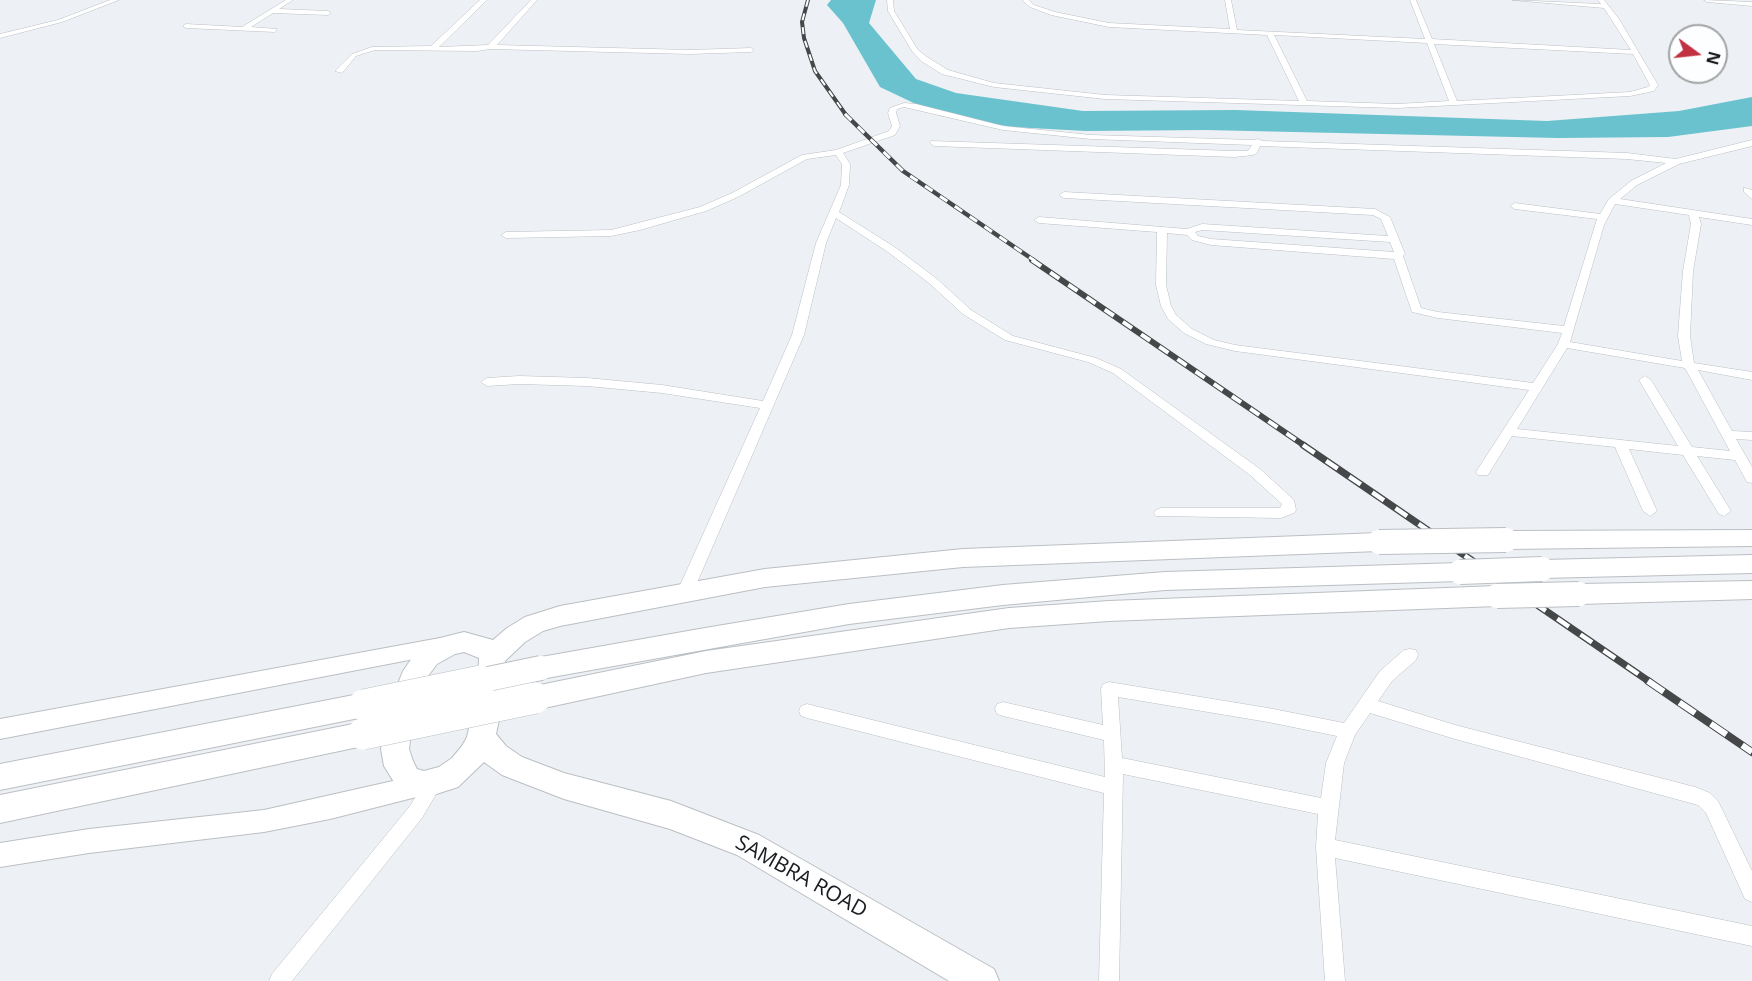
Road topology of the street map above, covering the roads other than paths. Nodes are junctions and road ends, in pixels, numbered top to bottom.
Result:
1 (116, 0) edge
2 (290, 0) edge
3 (484, 0) edge
4 (534, 0) edge
5 (890, 0) edge
6 (1025, 0) edge
7 (1228, 0) edge
8 (1413, 0) edge
9 (1515, 0) edge
10 (1707, 0) edge
11 (1604, 3) edge
12 (1752, 4) edge
13 (271, 11) junction
14 (328, 13) dead end
15 (186, 26) dead end
16 (243, 29) junction
17 (275, 30) dead end
18 (1234, 32) junction
19 (1270, 34) junction
20 (0, 36) edge
21 (1430, 42) junction
22 (490, 47) junction
23 (433, 48) junction
24 (751, 50) dead end
25 (1636, 52) junction
26 (339, 70) dead end
27 (1305, 102) junction
28 (1454, 104) junction
29 (1258, 141) junction
30 (1752, 142) edge
31 (934, 143) dead end
32 (838, 152) junction
33 (1676, 162) junction
34 (1064, 195) dead end
35 (1612, 201) junction
36 (1515, 206) dead end
37 (1693, 212) junction
38 (834, 213) junction
39 (1603, 217) junction
40 (1039, 220) dead end
41 (1752, 222) edge
42 (1162, 230) junction
43 (1190, 232) junction
44 (506, 235) dead end
45 (1394, 239) junction
46 (1398, 256) junction
47 (1569, 330) junction
48 (1564, 344) junction
49 (1689, 365) junction
50 (1752, 376) edge
51 (1645, 380) dead end
52 (487, 382) dead end
53 (1537, 387) junction
54 (766, 405) junction
55 (1508, 432) junction
56 (1729, 435) junction
57 (1752, 436) edge
58 (1620, 444) junction
59 (1688, 451) junction
60 (1738, 456) junction
61 (1483, 472) dead end
62 (1752, 479) edge
63 (1650, 511) dead end
64 (1724, 511) dead end
65 (1161, 513) dead end
66 (1752, 538) edge
67 (1752, 564) edge
68 (1752, 590) edge
69 (686, 592) junction
70 (449, 645) junction
71 (1410, 655) dead end
72 (492, 657) junction
73 (1367, 705) junction
74 (1003, 709) dead end
75 (807, 711) dead end
76 (0, 729) edge
77 (1348, 731) junction
78 (1112, 735) junction
79 (481, 737) junction
80 (1114, 764) junction
81 (0, 777) edge
82 (429, 785) junction
83 (1112, 787) junction
84 (1328, 808) junction
85 (0, 809) edge
86 (1325, 847) junction
87 (0, 855) edge
88 (1751, 888) edge
89 (1752, 936) edge
90 (279, 981) edge
91 (982, 981) edge
92 (1109, 981) edge
93 (1335, 981) edge

1 - 20 street
2 - 13 street
3 - 23 street
4 - 22 street
5 - 27 street
6 - 18 street
7 - 18 street
8 - 21 street
9 - 11 street
10 - 12 street
11 - 25 street
13 - 14 street
13 - 16 street
15 - 16 street
16 - 17 street
18 - 19 street
19 - 21 street
19 - 27 street
21 - 25 street
21 - 28 street
22 - 23 street
22 - 24 street
23 - 26 street
25 - 28 street
27 - 28 street
29 - 31 street
29 - 32 street
29 - 33 street
30 - 33 street
32 - 38 street
32 - 44 street
33 - 35 street
34 - 45 street
35 - 37 street
35 - 39 street
36 - 39 street
37 - 41 street
37 - 49 street
38 - 54 street
38 - 65 street
39 - 47 street
40 - 42 street
42 - 43 street
42 - 53 street
43 - 45 street
43 - 46 street
45 - 46 street
46 - 47 street
47 - 48 street
48 - 49 street
48 - 53 street
49 - 50 street
49 - 56 street
51 - 59 street
52 - 54 street
53 - 55 street
54 - 69 street
55 - 58 street
55 - 61 street
56 - 57 street
56 - 60 street
58 - 59 street
58 - 63 street
59 - 60 street
59 - 64 street
60 - 62 street
66 - 69 main road, bridge
67 - 81 main road, bridge
68 - 85 main road, bridge
69 - 72 main road
70 - 72 main road
70 - 76 street
70 - 82 main road
71 - 73 street
72 - 79 main road
73 - 77 street
73 - 88 street
74 - 78 street
75 - 83 street
77 - 78 street
77 - 84 street
78 - 80 street
79 - 82 main road
79 - 91 main road, SAMBRA ROAD
80 - 83 street
80 - 84 street
82 - 87 street
82 - 90 street
83 - 92 street
84 - 86 street
86 - 89 street
86 - 93 street

